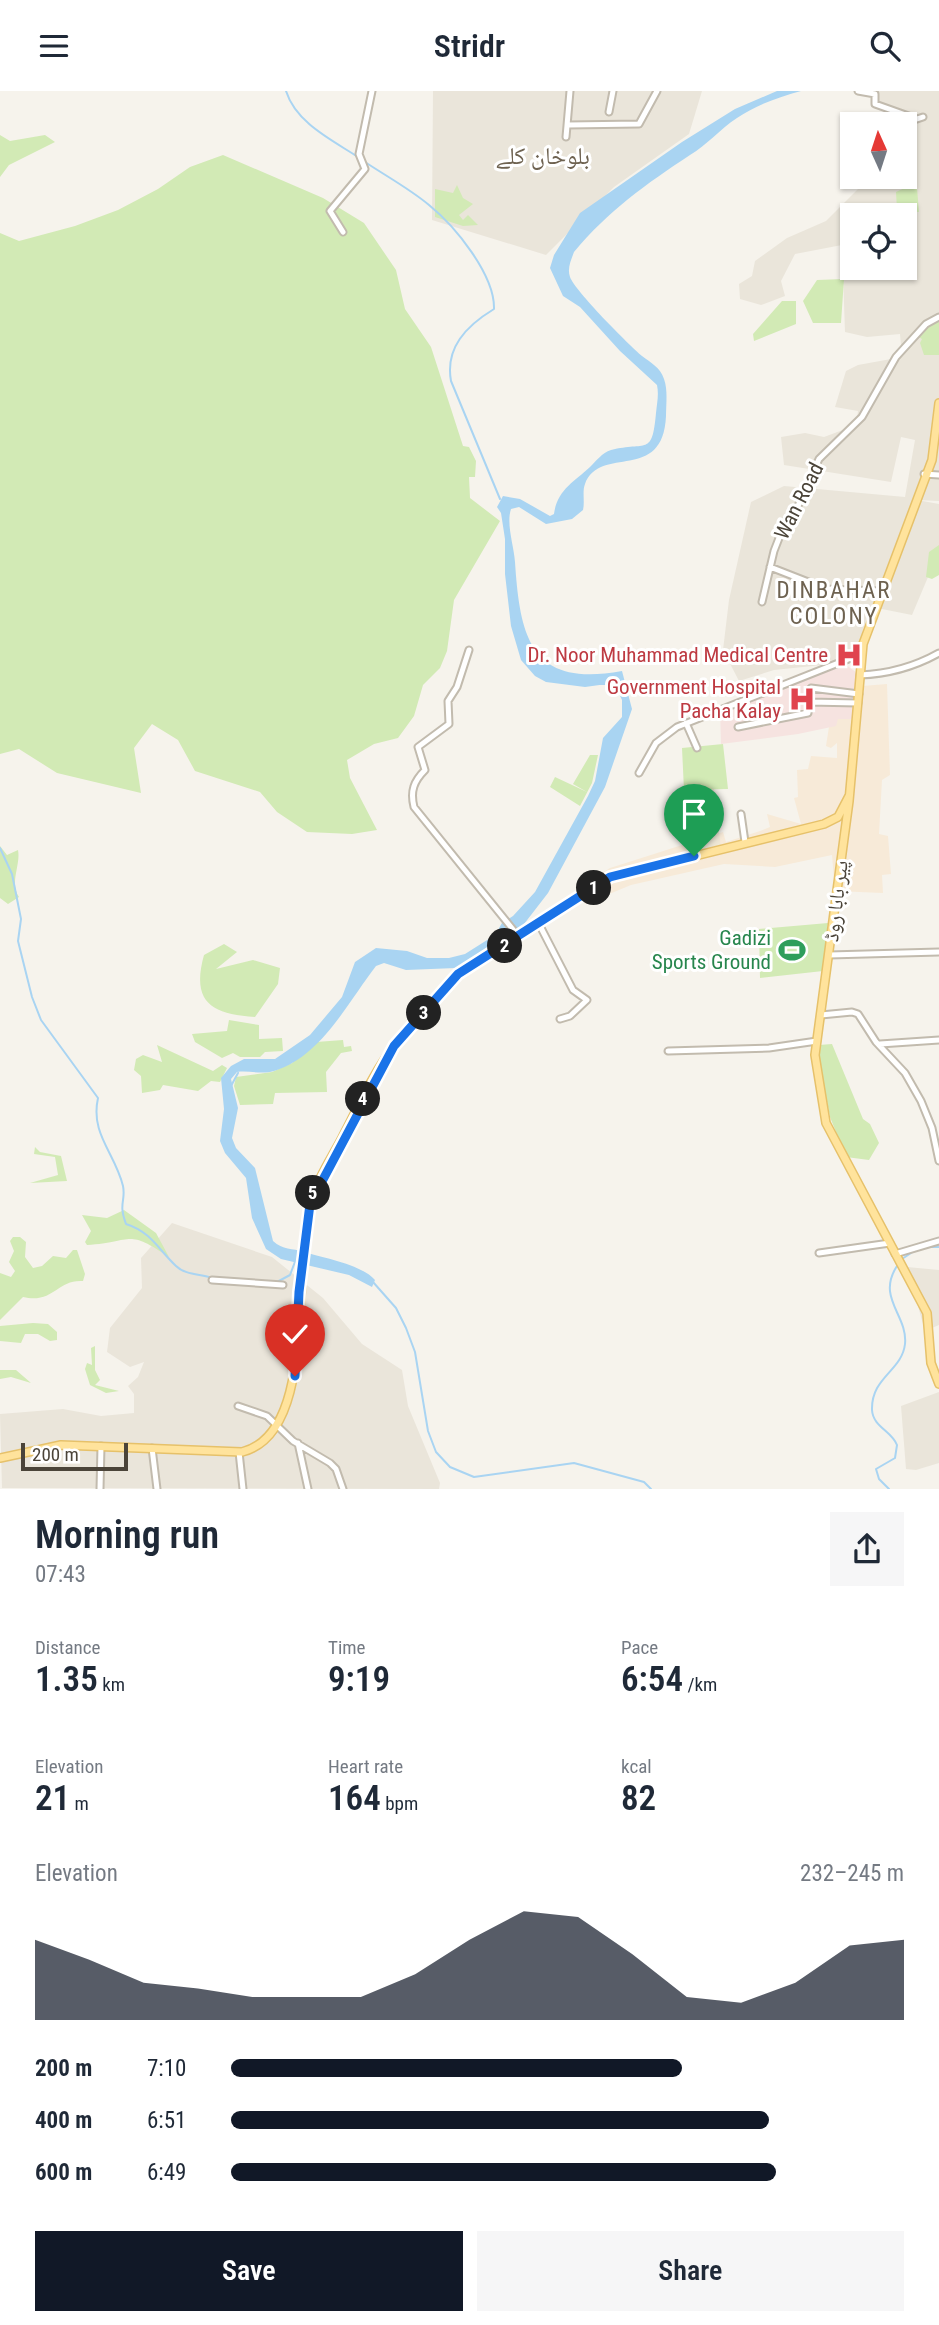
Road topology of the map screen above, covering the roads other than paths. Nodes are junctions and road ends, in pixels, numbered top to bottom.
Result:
1 (372, 91) edge
2 (570, 91) edge
3 (613, 91) edge
4 (657, 91) edge
5 (858, 91) edge
6 (609, 112) dead end
7 (923, 117) dead end
8 (568, 125) junction
9 (566, 137) dead end
10 (343, 232) dead end
11 (939, 317) edge
12 (939, 403) edge
13 (924, 474) junction
14 (939, 475) edge
15 (770, 567) junction
16 (811, 583) dead end
17 (825, 589) dead end
18 (881, 591) junction
19 (762, 603) dead end
20 (469, 650) dead end
21 (862, 653) junction
22 (939, 653) edge
23 (860, 675) junction
24 (846, 694) junction
25 (858, 699) junction
26 (809, 702) junction
27 (841, 702) junction
28 (686, 723) junction
29 (738, 727) dead end
30 (697, 748) dead end
31 (639, 773) dead end
32 (849, 796) junction
33 (741, 814) dead end
34 (832, 821) junction
35 (845, 827) junction
36 (745, 842) junction
37 (539, 924) junction
38 (517, 935) junction
39 (939, 952) edge
40 (830, 955) junction
41 (821, 1015) junction
42 (560, 1019) dead end
43 (939, 1040) edge
44 (817, 1041) junction
45 (880, 1044) junction
46 (668, 1051) dead end
47 (939, 1161) edge
48 (939, 1241) edge
49 (890, 1244) junction
50 (819, 1253) dead end
51 (895, 1254) junction
52 (212, 1280) dead end
53 (283, 1285) dead end
54 (282, 1320) dead end
55 (298, 1324) junction
56 (939, 1384) edge
57 (238, 1406) dead end
58 (278, 1425) junction
59 (299, 1443) junction
60 (101, 1446) junction
61 (152, 1448) junction
62 (239, 1452) junction
63 (0, 1458) edge
64 (100, 1489) edge
65 (157, 1489) edge
66 (243, 1489) edge
67 (308, 1489) edge
68 (343, 1489) edge

1 - 10 street
2 - 8 street
3 - 6 street
4 - 8 street
5 - 7 street
8 - 9 street
11 - 15 street, Wan Road
12 - 13 main road, پیر بابا روڈ
13 - 14 street
13 - 18 main road, پیر بابا روڈ
15 - 16 street
15 - 19 street, Wan Road
17 - 18 street
18 - 21 main road, پیر بابا روڈ
20 - 38 street
21 - 23 main road, پیر بابا روڈ
21 - 28 street
22 - 23 street
23 - 25 main road, پیر بابا روڈ
24 - 25 street
24 - 26 street
24 - 27 street
25 - 27 street
25 - 32 main road, پیر بابا روڈ
26 - 27 street
26 - 29 street
28 - 30 street
28 - 31 street
32 - 34 main road
32 - 35 main road, پیر بابا روڈ
33 - 36 street
34 - 35 main road
34 - 36 main road
35 - 40 main road, پیر بابا روڈ
36 - 37 main road
37 - 38 main road
37 - 42 street
38 - 55 main road
39 - 40 street
40 - 41 main road, پیر بابا روڈ
41 - 44 main road, پیر بابا روڈ
41 - 45 street
43 - 45 street
44 - 46 street
44 - 49 main road, پیر بابا روڈ
45 - 47 street
48 - 51 street
49 - 50 street
49 - 51 main road, پیر بابا روڈ
51 - 56 main road, پیر بابا روڈ
52 - 53 street
54 - 55 street
55 - 58 main road
57 - 58 street
58 - 59 street
58 - 62 main road
59 - 67 street
59 - 68 street
60 - 61 main road
60 - 63 main road
60 - 64 street
61 - 62 main road
61 - 65 street
62 - 66 street

